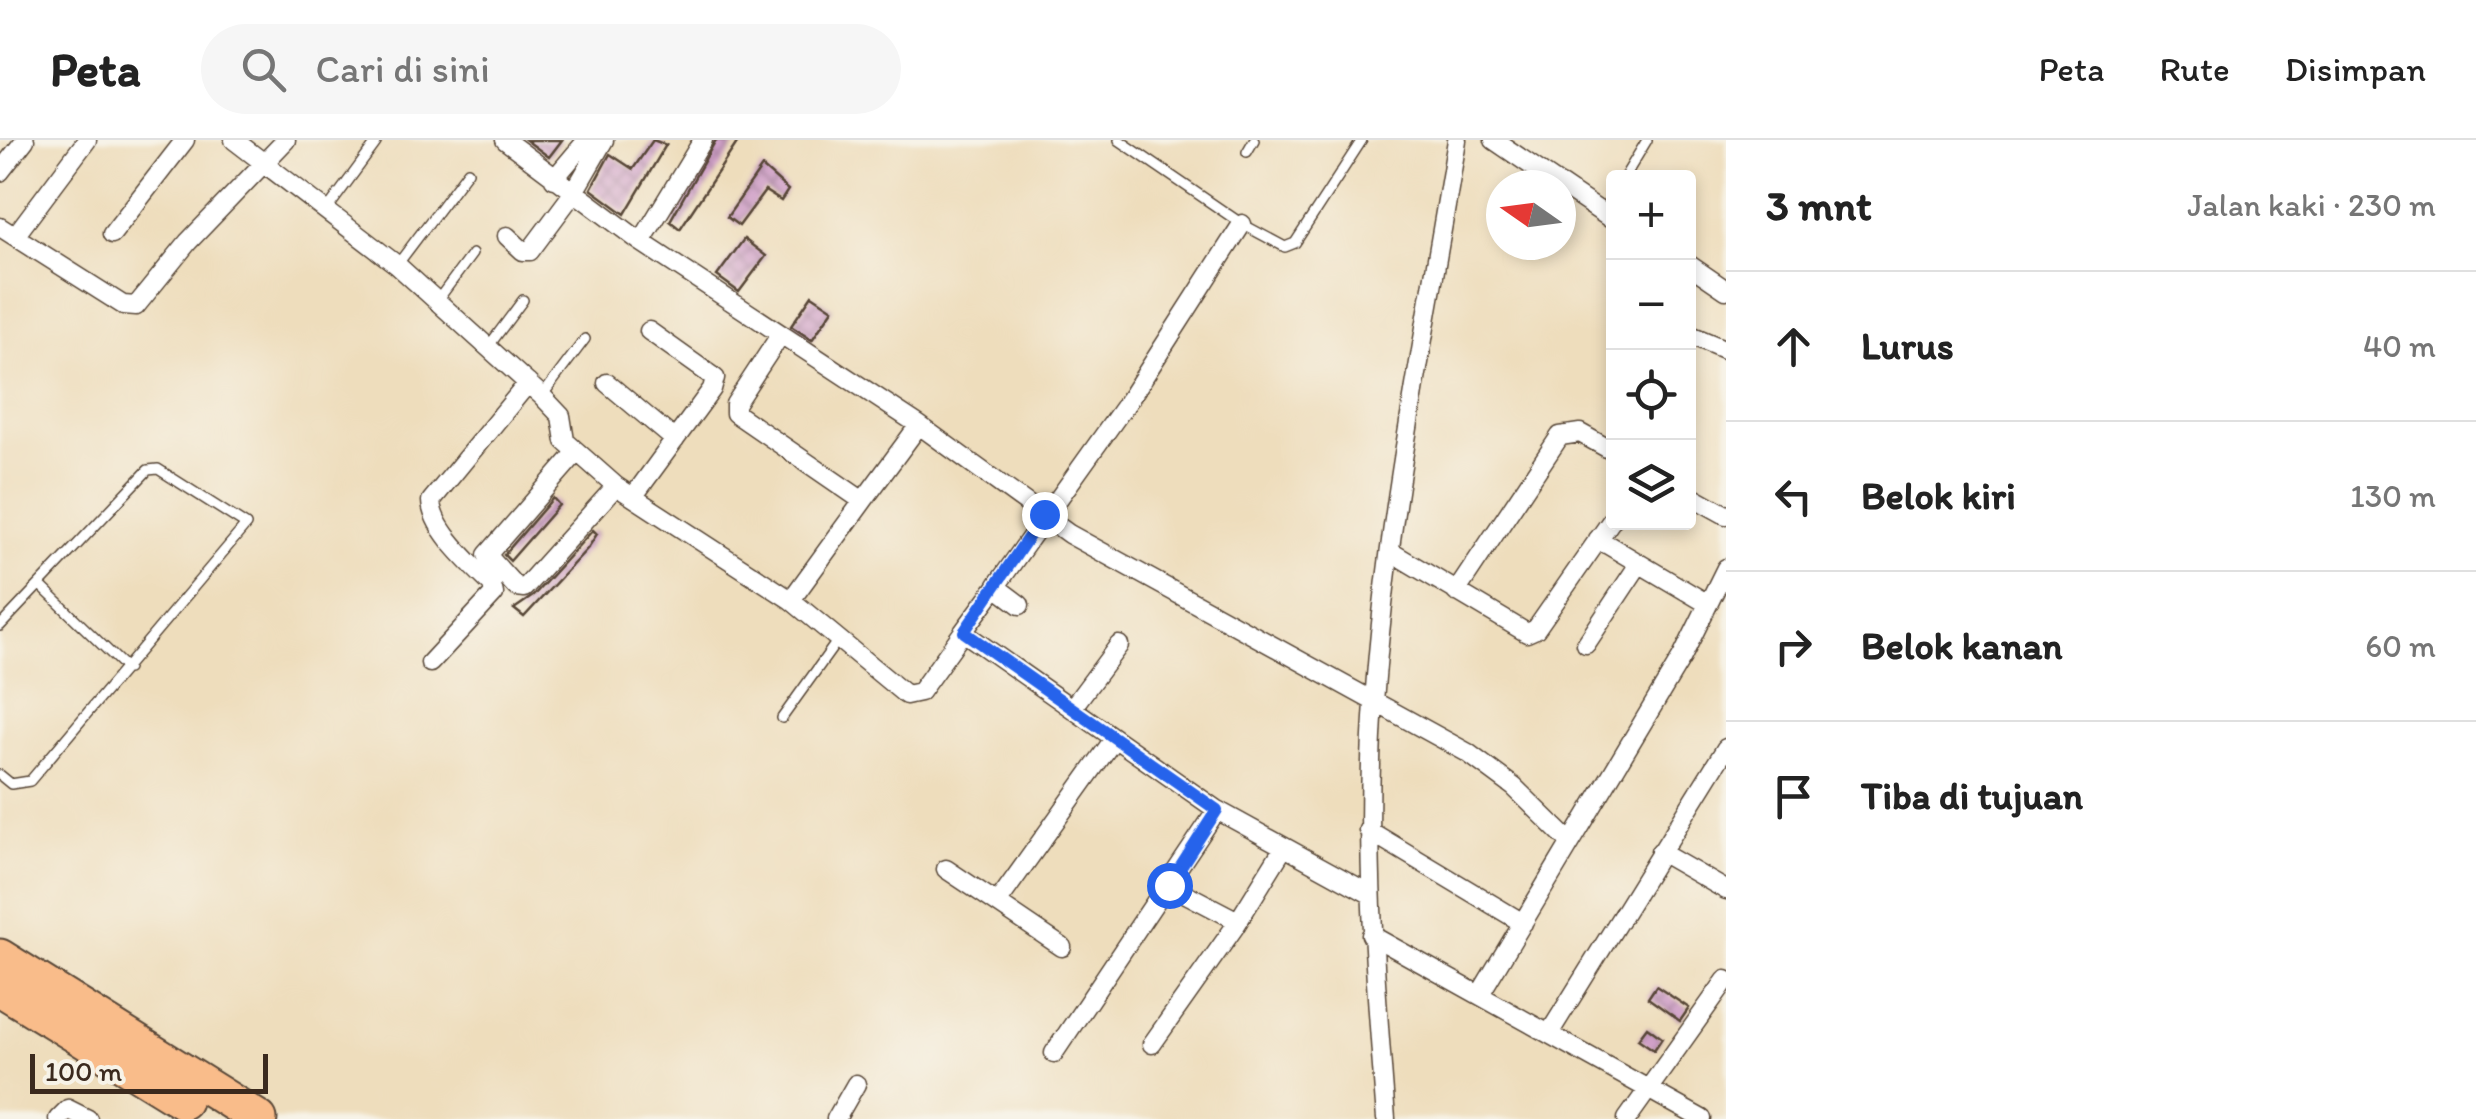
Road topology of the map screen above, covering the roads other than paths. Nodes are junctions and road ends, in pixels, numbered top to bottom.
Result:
1 (26, 140) edge
2 (87, 140) edge
3 (185, 140) edge
4 (234, 140) edge
5 (286, 140) edge
6 (505, 140) edge
7 (587, 140) edge
8 (604, 140) edge
9 (703, 140) edge
10 (1119, 140) edge
11 (1254, 140) edge
12 (1362, 140) edge
13 (1457, 140) edge
14 (1494, 140) edge
15 (1647, 140) edge
16 (376, 144) dead end
17 (1246, 152) dead end
18 (266, 164) junction
19 (1539, 170) edge
20 (1629, 170) edge
21 (468, 171) dead end
22 (0, 172) edge
23 (554, 178) junction
24 (574, 192) junction
25 (1576, 195) edge
26 (326, 212) junction
27 (1606, 216) edge
28 (1242, 224) junction
29 (8, 231) edge
30 (112, 234) dead end
31 (507, 236) dead end
32 (641, 242) junction
33 (472, 254) dead end
34 (397, 265) junction
35 (1696, 269) edge
36 (1726, 290) edge
37 (523, 300) dead end
38 (437, 301) junction
39 (649, 331) dead end
40 (781, 334) junction
41 (1696, 337) edge
42 (585, 339) dead end
43 (488, 347) junction
44 (1726, 350) edge
45 (607, 383) dead end
46 (535, 390) junction
47 (920, 425) junction
48 (675, 440) junction
49 (1606, 446) edge
50 (576, 453) junction
51 (616, 486) junction
52 (633, 497) junction
53 (1696, 498) edge
54 (862, 501) junction
55 (1044, 514) junction
56 (1726, 514) edge
57 (1606, 528) edge
58 (1598, 540) junction
59 (1391, 552) junction
60 (1640, 564) junction
61 (1726, 568) edge
62 (41, 586) junction
63 (996, 587) junction
64 (1456, 592) junction
65 (790, 600) junction
66 (1708, 604) junction
67 (1020, 605) dead end
68 (0, 626) edge
69 (964, 632) junction
70 (838, 640) junction
71 (1586, 644) dead end
72 (1119, 645) dead end
73 (430, 664) dead end
74 (126, 668) junction
75 (1374, 704) junction
76 (1072, 708) junction
77 (782, 718) dead end
78 (1114, 739) junction
79 (1726, 748) edge
80 (0, 775) edge
81 (1217, 810) junction
82 (1368, 830) junction
83 (1570, 842) junction
84 (1284, 847) junction
85 (1660, 852) junction
86 (946, 870) dead end
87 (1169, 885) junction
88 (1726, 890) edge
89 (1370, 894) junction
90 (998, 903) junction
91 (1238, 921) junction
92 (1522, 923) junction
93 (1371, 934) junction
94 (1062, 947) dead end
95 (0, 957) edge
96 (1726, 980) edge
97 (0, 988) edge
98 (1480, 994) junction
99 (1550, 1032) junction
100 (1152, 1044) dead end
101 (1054, 1052) dead end
102 (856, 1084) dead end
103 (1648, 1088) junction
104 (58, 1119) edge
105 (88, 1119) edge
106 (214, 1119) edge
107 (259, 1119) edge
108 (836, 1119) edge
109 (1386, 1119) edge
110 (1627, 1119) edge
111 (1702, 1119) edge

1 - 22 street
2 - 29 street
3 - 30 street
4 - 18 street
5 - 18 street
6 - 23 street
7 - 23 street
8 - 24 street
9 - 32 street
10 - 28 lane
11 - 17 lane
12 - 28 lane
13 - 59 street
14 - 19 street
15 - 20 lane
16 - 26 lane
18 - 26 street
18 - 29 street
21 - 34 lane
23 - 24 street
24 - 31 street
24 - 32 street
25 - 27 street
26 - 34 street
28 - 55 street
32 - 40 street
33 - 38 lane
34 - 38 street
35 - 36 street
37 - 43 lane
38 - 43 street
39 - 48 street
40 - 47 street
40 - 54 street
41 - 44 street
42 - 46 lane
43 - 46 street
45 - 48 street
46 - 50 street
46 - 73 street
47 - 54 street
47 - 55 street
48 - 52 street
49 - 64 street
50 - 51 street
50 - 51 street
51 - 52 street
52 - 65 street
53 - 56 street
54 - 65 street
55 - 63 street
55 - 75 street
57 - 58 street
58 - 60 street
58 - 64 street
59 - 64 street
59 - 75 street
60 - 66 street
60 - 71 street
61 - 66 street
62 - 68 lane
62 - 74 lane
62 - 74 lane
63 - 67 street
63 - 69 street
65 - 70 street
66 - 83 street
69 - 70 street
69 - 76 street
70 - 77 lane
72 - 76 street
74 - 80 lane
75 - 82 street
75 - 83 street
76 - 78 street
78 - 81 street
78 - 90 street
79 - 85 street
81 - 84 street
81 - 87 street
82 - 89 street
82 - 92 street
83 - 92 street
84 - 89 street
84 - 91 street
85 - 88 street
85 - 99 street
86 - 90 street
87 - 91 street
87 - 101 street
89 - 93 street
90 - 94 street
91 - 100 street
92 - 98 street
93 - 98 street
93 - 109 street
95 - 107 highway
96 - 103 street
97 - 106 highway
98 - 99 street
99 - 103 street
102 - 108 street
103 - 110 street
103 - 111 street
104 - 105 street

